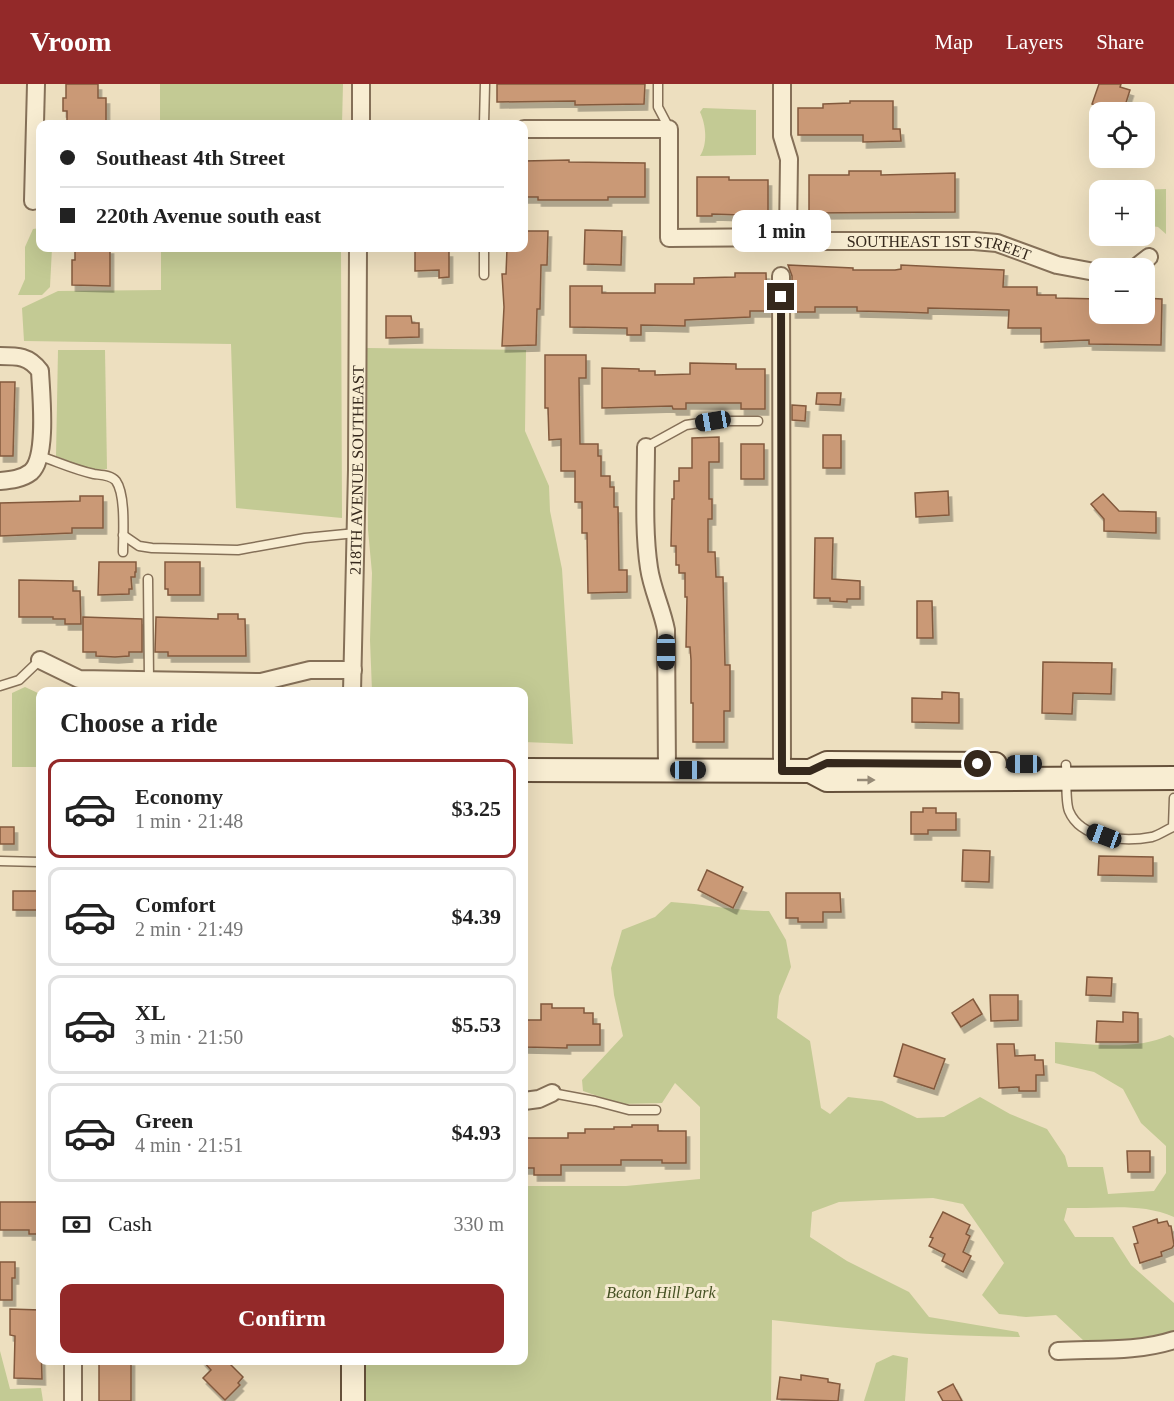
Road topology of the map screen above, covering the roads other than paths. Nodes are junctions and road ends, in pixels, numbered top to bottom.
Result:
1 (36, 84) edge
2 (361, 84) edge
3 (485, 84) edge
4 (658, 84) edge
5 (782, 84) edge
6 (361, 120) edge
7 (484, 120) edge
8 (528, 129) edge
9 (669, 129) junction
10 (33, 201) dead end
11 (788, 237) junction
12 (358, 252) edge
13 (484, 252) edge
14 (1089, 273) edge
15 (484, 275) dead end
16 (781, 276) dead end
17 (0, 356) edge
18 (758, 421) dead end
19 (646, 447) joint
20 (40, 456) junction
21 (0, 481) edge
22 (356, 533) junction
23 (123, 535) junction
24 (123, 552) dead end
25 (148, 579) dead end
26 (40, 660) joint
27 (352, 670) junction
28 (149, 680) junction
29 (0, 686) edge
30 (352, 687) edge
31 (1174, 766) edge
32 (528, 770) edge
33 (667, 770) junction
34 (782, 771) junction
35 (1067, 772) junction
36 (1174, 778) edge
37 (1174, 798) edge
38 (0, 861) edge
39 (36, 862) edge
40 (552, 1093) joint
41 (528, 1100) edge
42 (656, 1110) dead end
43 (1174, 1340) edge
44 (1058, 1351) dead end
45 (73, 1365) edge
46 (353, 1365) edge
47 (73, 1401) edge
48 (353, 1401) edge

1 - 10 street
2 - 6 street
3 - 7 lane
4 - 9 lane
5 - 11 street
8 - 9 street
9 - 11 street, SOUTHEAST 1ST STREET
11 - 14 street, SOUTHEAST 1ST STREET
12 - 22 street, 218TH AVENUE SOUTHEAST
13 - 15 lane
16 - 34 street
17 - 20 street
18 - 19 lane
19 - 33 street
20 - 21 street
20 - 23 lane
22 - 23 lane
22 - 27 street, 218TH AVENUE SOUTHEAST
23 - 24 lane
25 - 28 lane
26 - 28 street
26 - 29 lane
27 - 28 street
27 - 30 street, 218TH AVENUE SOUTHEAST
31 - 35 street
32 - 33 street
33 - 34 street
34 - 35 street
35 - 36 street
35 - 37 lane
38 - 39 lane
40 - 41 street
40 - 42 lane
43 - 44 street
45 - 47 street
46 - 48 street

